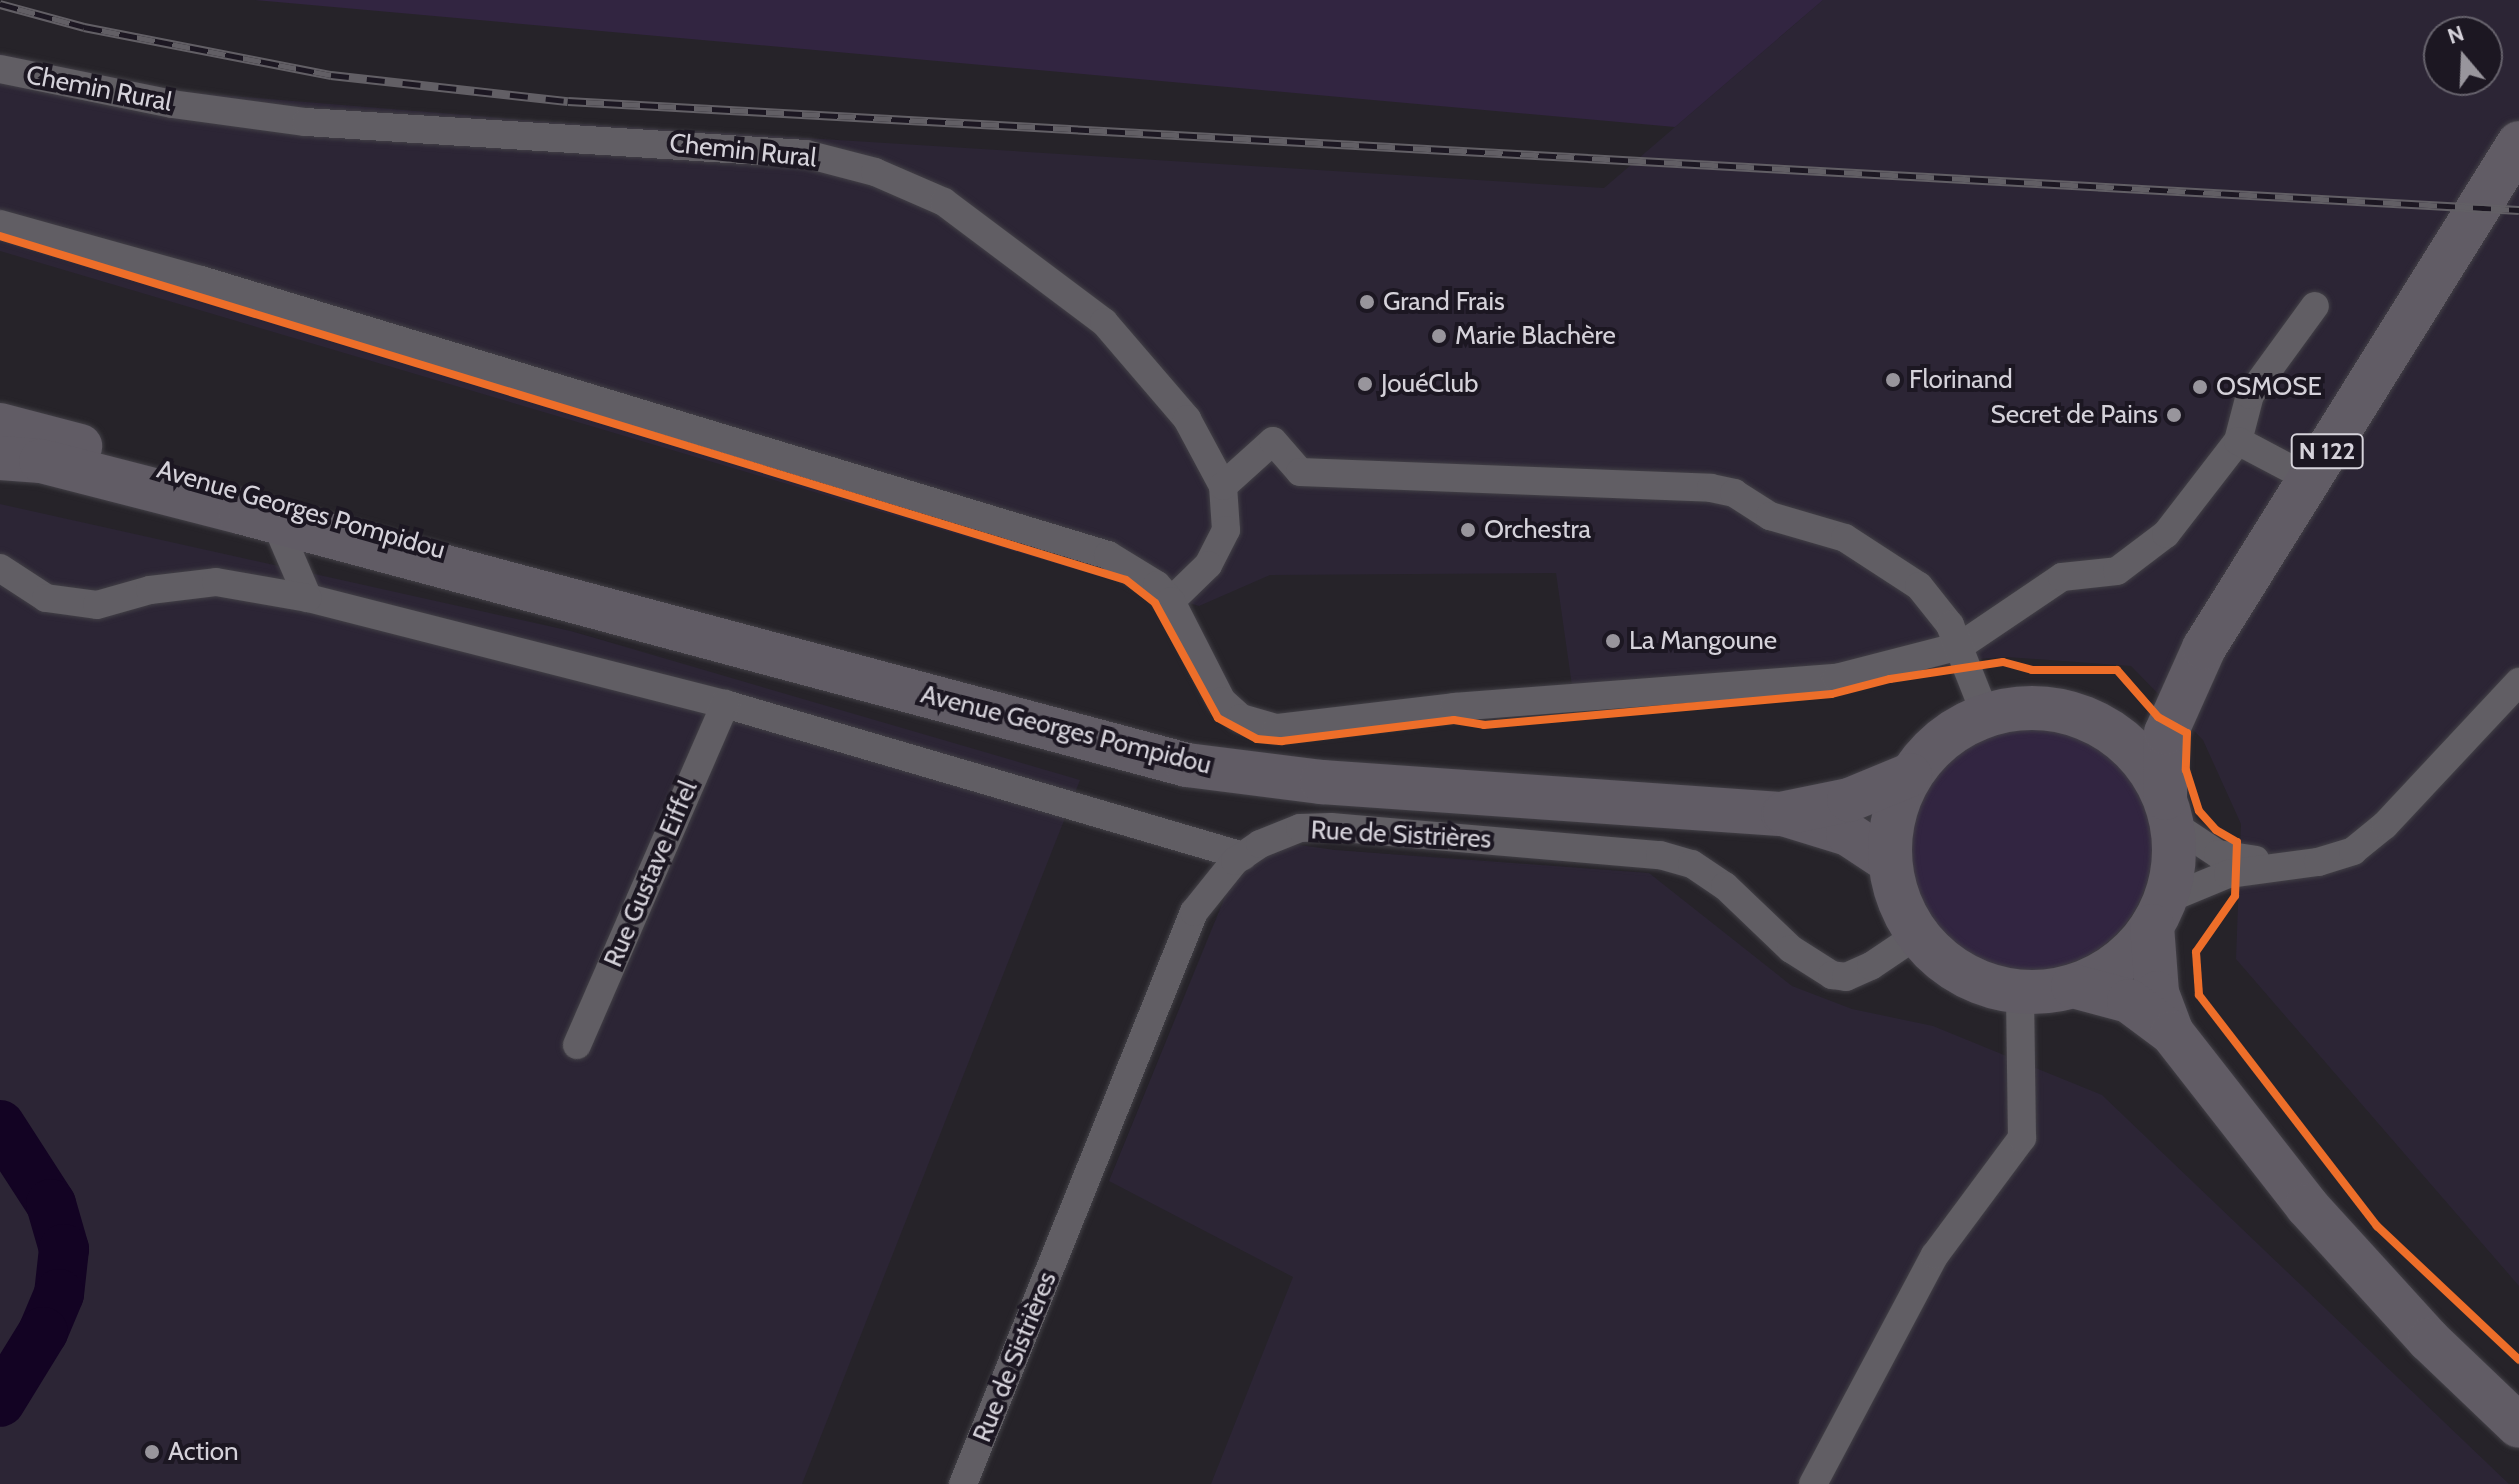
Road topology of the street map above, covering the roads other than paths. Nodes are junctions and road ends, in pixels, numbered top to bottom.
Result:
1 (0, 69) edge
2 (2519, 143) edge
3 (0, 224) edge
4 (2315, 306) dead end
5 (5, 433) edge
6 (2238, 441) junction
7 (2310, 479) junction
8 (1223, 486) junction
9 (275, 521) junction
10 (0, 568) edge
11 (308, 598) junction
12 (1171, 601) junction
13 (598, 605) junction
14 (1960, 646) junction
15 (2204, 648) junction
16 (2519, 682) edge
17 (725, 704) junction
18 (1986, 716) junction
19 (2094, 722) junction
20 (1910, 775) junction
21 (2168, 812) junction
22 (1783, 814) junction
23 (1243, 856) junction
24 (1889, 861) junction
25 (2301, 863) junction
26 (2158, 913) junction
27 (1917, 935) junction
28 (2073, 986) junction
29 (2020, 992) junction
30 (2172, 1033) junction
31 (577, 1045) dead end
32 (2519, 1426) edge
33 (963, 1484) edge
34 (1813, 1484) edge

1 - 8 street, Chemin Rural
2 - 7 main road, N 122
3 - 12 street
4 - 6 street
5 - 9 main road, Avenue Georges Pompidou
5 - 13 main road, Avenue Georges Pompidou
6 - 7 street
6 - 14 street
7 - 15 main road, N 122
8 - 12 street, Chemin Rural
8 - 14 street
9 - 11 street, Avenue Georges Pompidou
9 - 13 main road, Avenue Georges Pompidou
10 - 11 street
11 - 17 street
12 - 14 street
13 - 22 main road, Avenue Georges Pompidou
14 - 18 street
15 - 19 main road
15 - 21 main road, N 122
16 - 25 street
17 - 23 street
17 - 31 street, Rue Gustave Eiffel
18 - 19 main road
18 - 20 main road
19 - 21 main road
20 - 22 main road
20 - 24 main road
21 - 25 street
21 - 26 main road
22 - 24 main road
23 - 27 street, Rue de Sistrières
23 - 33 street, Rue de Sistrières
24 - 27 main road
25 - 26 street
26 - 28 main road
26 - 30 main road
27 - 29 main road
28 - 29 main road
28 - 30 main road
29 - 34 street
30 - 32 main road

